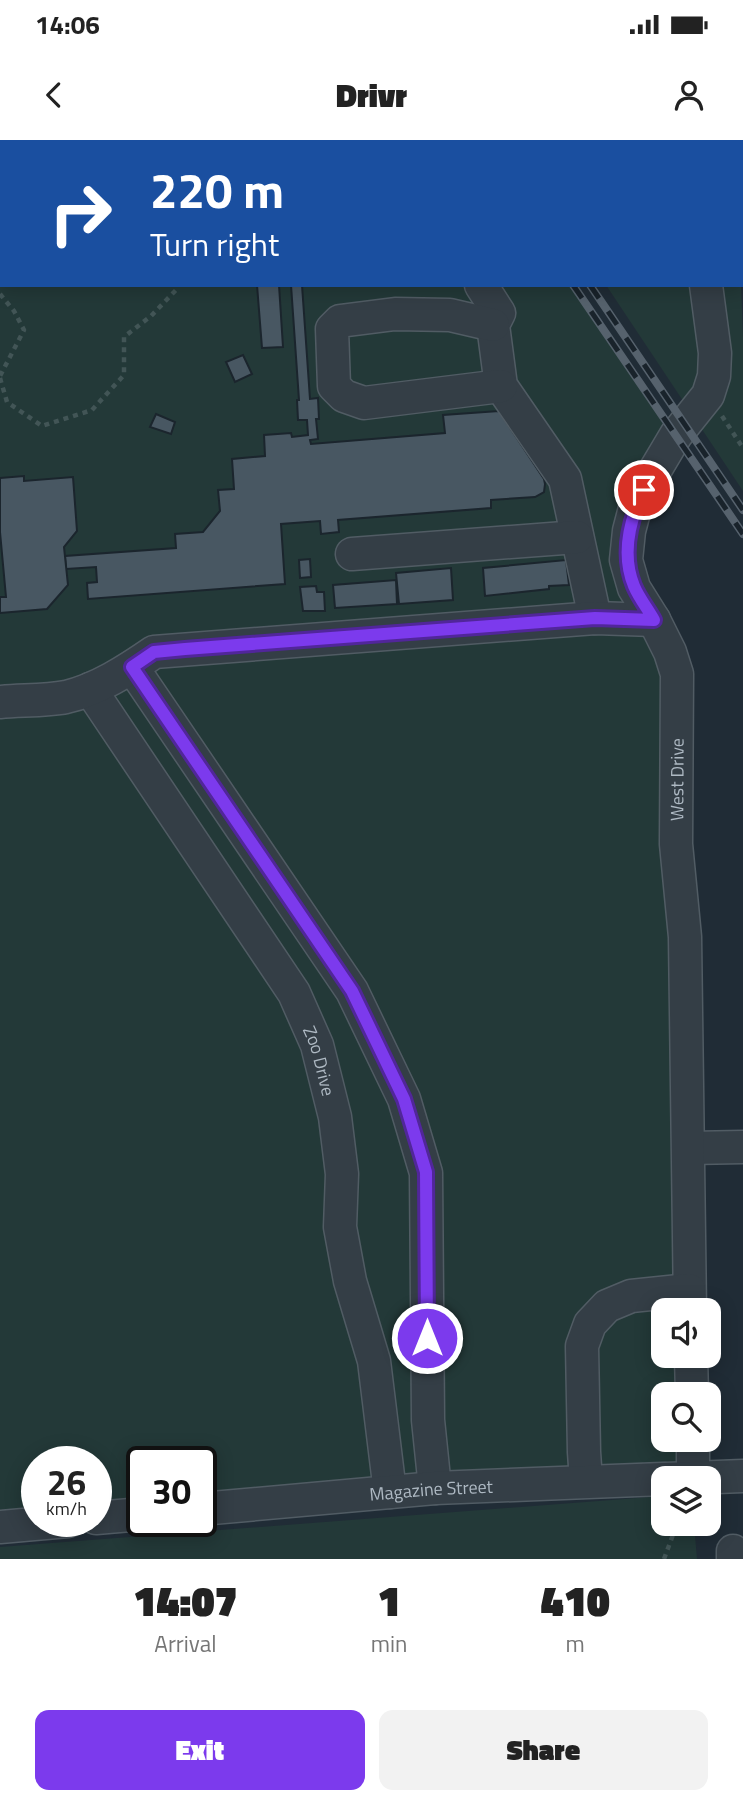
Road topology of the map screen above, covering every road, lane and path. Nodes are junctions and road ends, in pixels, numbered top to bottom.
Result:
1 (176, 287) edge
2 (482, 287) edge
3 (706, 287) edge
4 (0, 294) edge
5 (496, 319) junction
6 (0, 377) edge
7 (501, 386) junction
8 (708, 395) junction
9 (743, 447) edge
10 (577, 537) junction
11 (352, 554) dead end
12 (595, 618) junction
13 (654, 620) junction
14 (132, 667) junction
15 (90, 689) junction
16 (0, 702) edge
17 (743, 1147) edge
18 (689, 1148) junction
19 (660, 1298) edge
20 (690, 1298) edge
21 (743, 1476) edge
22 (721, 1477) edge
23 (651, 1479) edge
24 (586, 1481) junction
25 (435, 1488) junction
26 (390, 1492) junction
27 (217, 1508) edge
28 (21, 1525) edge
29 (0, 1527) edge
30 (673, 1536) edge
31 (664, 1559) edge

1 - 6 path
2 - 5 street
3 - 8 street, West Drive
4 - 6 path
5 - 7 street
5 - 7 street
7 - 10 street
8 - 9 path
8 - 13 street, West Drive
10 - 11 street
10 - 12 street
12 - 13 street
12 - 14 street
13 - 18 street, West Drive
14 - 15 street
14 - 25 street
15 - 16 street
15 - 26 street, Zoo Drive
17 - 18 street
18 - 20 street, West Drive
19 - 24 street
21 - 22 street, Magazine Street
23 - 24 street, Magazine Street
24 - 25 street, Magazine Street
25 - 26 street, Magazine Street
26 - 27 street, Magazine Street
28 - 29 street
30 - 31 path

